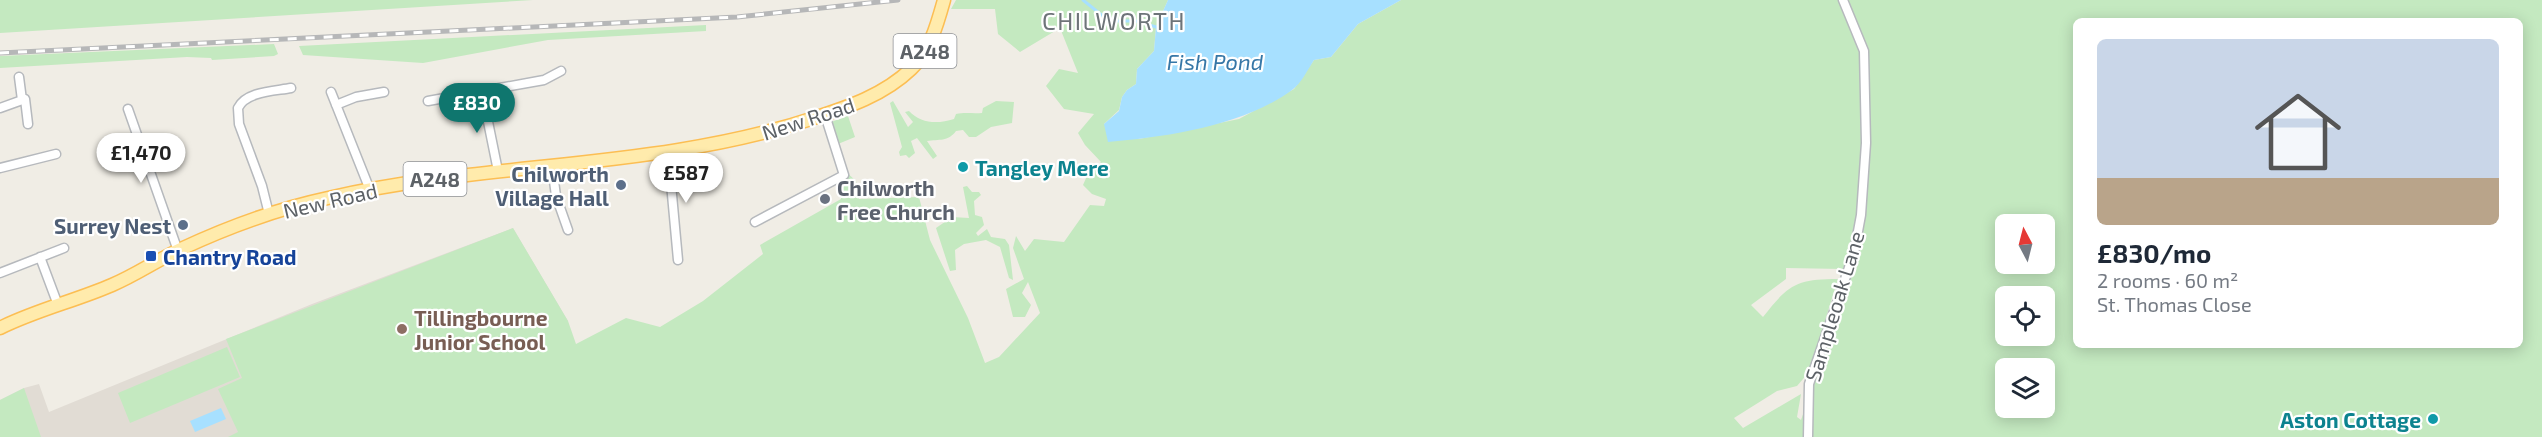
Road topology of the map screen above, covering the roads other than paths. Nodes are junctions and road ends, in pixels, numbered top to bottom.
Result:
1 (944, 0) edge
2 (1843, 0) edge
3 (561, 71) dead end
4 (19, 77) dead end
5 (291, 88) dead end
6 (331, 92) dead end
7 (384, 92) dead end
8 (482, 92) junction
9 (22, 100) junction
10 (428, 101) dead end
11 (336, 105) junction
12 (0, 108) edge
13 (128, 110) dead end
14 (825, 115) junction
15 (28, 124) dead end
16 (668, 151) junction
17 (56, 154) dead end
18 (552, 166) junction
19 (0, 168) edge
20 (498, 171) junction
21 (370, 190) junction
22 (269, 214) junction
23 (754, 222) dead end
24 (568, 230) dead end
25 (64, 248) dead end
26 (178, 251) junction
27 (40, 257) junction
28 (678, 260) dead end
29 (0, 273) edge
30 (58, 305) junction
31 (0, 328) edge
32 (1808, 437) edge

1 - 14 main road, New Road / A248
2 - 32 street, Sampleoak Lane
3 - 8 street
4 - 9 street
5 - 22 street
6 - 11 street
7 - 11 street
8 - 10 street
8 - 20 street
9 - 12 street
9 - 15 street
11 - 21 street
13 - 26 street
14 - 16 main road, New Road / A248
14 - 23 street
16 - 18 main road, New Road / A248
16 - 28 street
17 - 19 street
18 - 20 main road, New Road / A248
18 - 24 street
20 - 21 main road, New Road / A248
21 - 22 main road, New Road / A248
22 - 26 main road, New Road / A248
25 - 27 street
26 - 30 main road, New Road / A248
27 - 29 street
27 - 30 street
30 - 31 main road, New Road / A248

